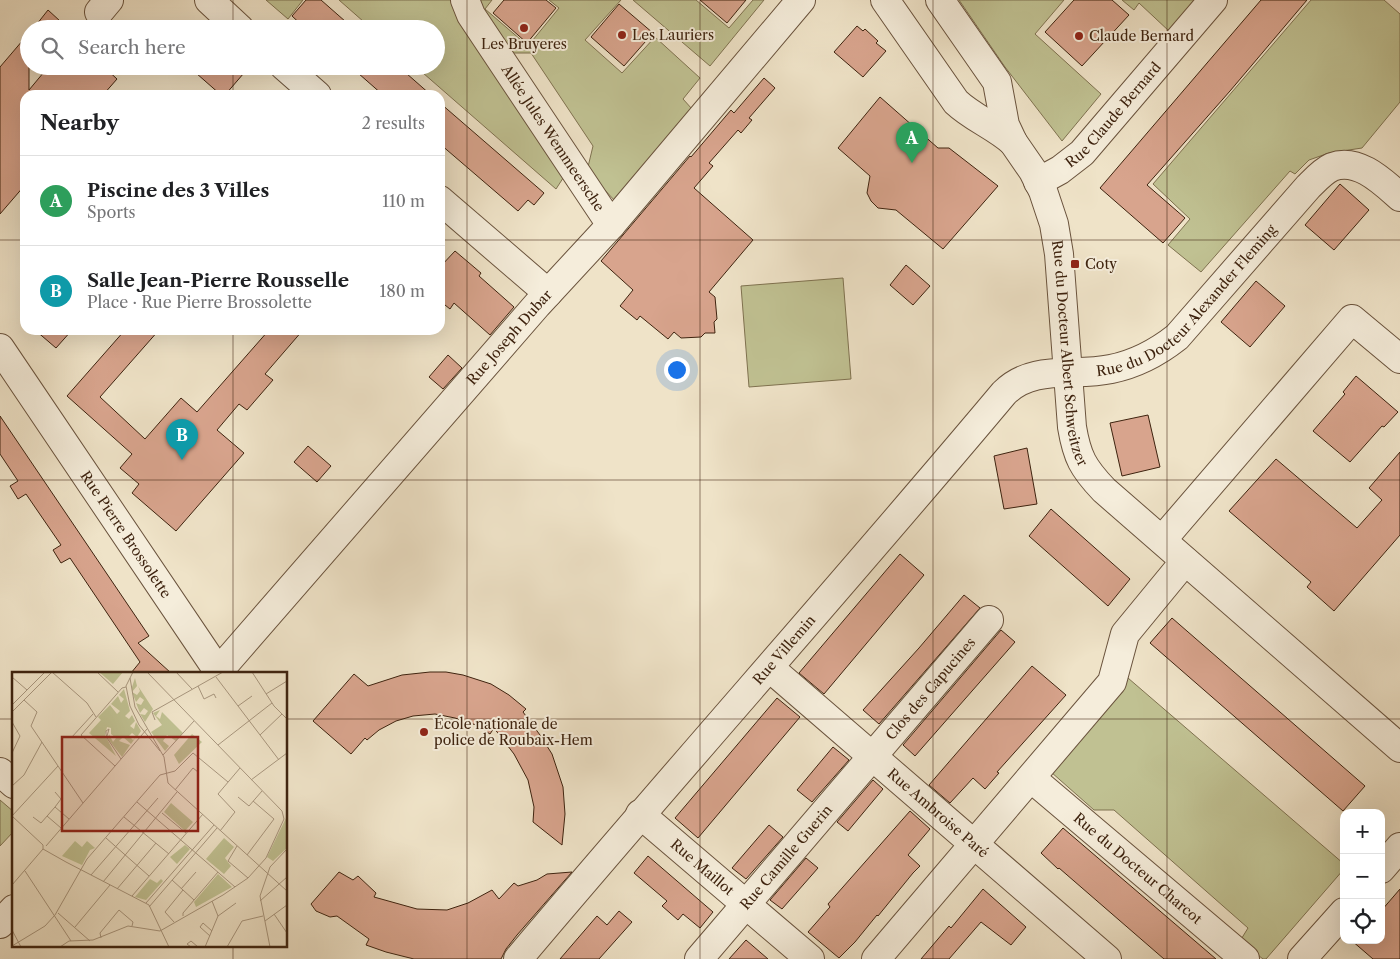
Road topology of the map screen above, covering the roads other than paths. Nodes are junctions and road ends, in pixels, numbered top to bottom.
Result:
1 (209, 0) edge
2 (465, 0) edge
3 (801, 0) edge
4 (885, 0) edge
5 (940, 0) edge
6 (1212, 0) edge
7 (230, 20) edge
8 (294, 75) edge
9 (311, 90) edge
10 (1013, 142) junction
11 (1038, 182) junction
12 (1400, 197) edge
13 (445, 204) edge
14 (610, 225) junction
15 (548, 293) junction
16 (0, 348) edge
17 (1400, 359) edge
18 (1068, 373) junction
19 (1162, 540) junction
20 (1185, 561) junction
21 (989, 620) dead end
22 (770, 668) junction
23 (217, 672) edge
24 (1400, 748) edge
25 (872, 756) junction
26 (0, 772) edge
27 (1031, 778) junction
28 (12, 782) edge
29 (640, 814) junction
30 (975, 844) junction
31 (1400, 847) edge
32 (1385, 864) edge
33 (747, 903) junction
34 (12, 911) edge
35 (1340, 916) edge
36 (0, 924) edge
37 (518, 959) edge
38 (699, 959) edge
39 (810, 959) edge
40 (876, 959) edge
41 (1107, 959) edge
42 (1245, 959) edge
43 (1302, 959) edge

1 - 7 street
2 - 14 street, Allée Jules Wemmeersche
3 - 14 street, Rue Joseph Dubar
4 - 10 street
5 - 10 street
6 - 11 street, Rue Claude Bernard
8 - 9 street
10 - 11 street, Rue du Docteur Albert Schweitzer
11 - 18 street, Rue du Docteur Albert Schweitzer
12 - 18 street, Rue du Docteur Alexander Fleming
13 - 15 street
14 - 15 street, Rue Joseph Dubar
15 - 23 street, Rue Joseph Dubar
16 - 23 street, Rue Pierre Brossolette
17 - 19 street
18 - 19 street, Rue du Docteur Albert Schweitzer
18 - 22 street, Rue Villemin
19 - 20 street, Rue du Docteur Albert Schweitzer
20 - 24 street, Rue du Docteur Albert Schweitzer
20 - 27 street
21 - 25 street, Clos des Capucines
22 - 25 street, Rue Ambroise Paré
22 - 29 street, Rue Villemin
25 - 30 street, Rue Ambroise Paré
25 - 33 street, Rue Camille Guerin
26 - 28 street
27 - 30 street
27 - 42 street, Rue du Docteur Charcot
29 - 33 street, Rue Maillot
29 - 37 street, Rue Villemin
30 - 40 street
30 - 41 street, Rue Ambroise Paré
31 - 32 street
33 - 38 street, Rue Camille Guerin
33 - 39 street, Rue Maillot
34 - 36 street
35 - 43 street

